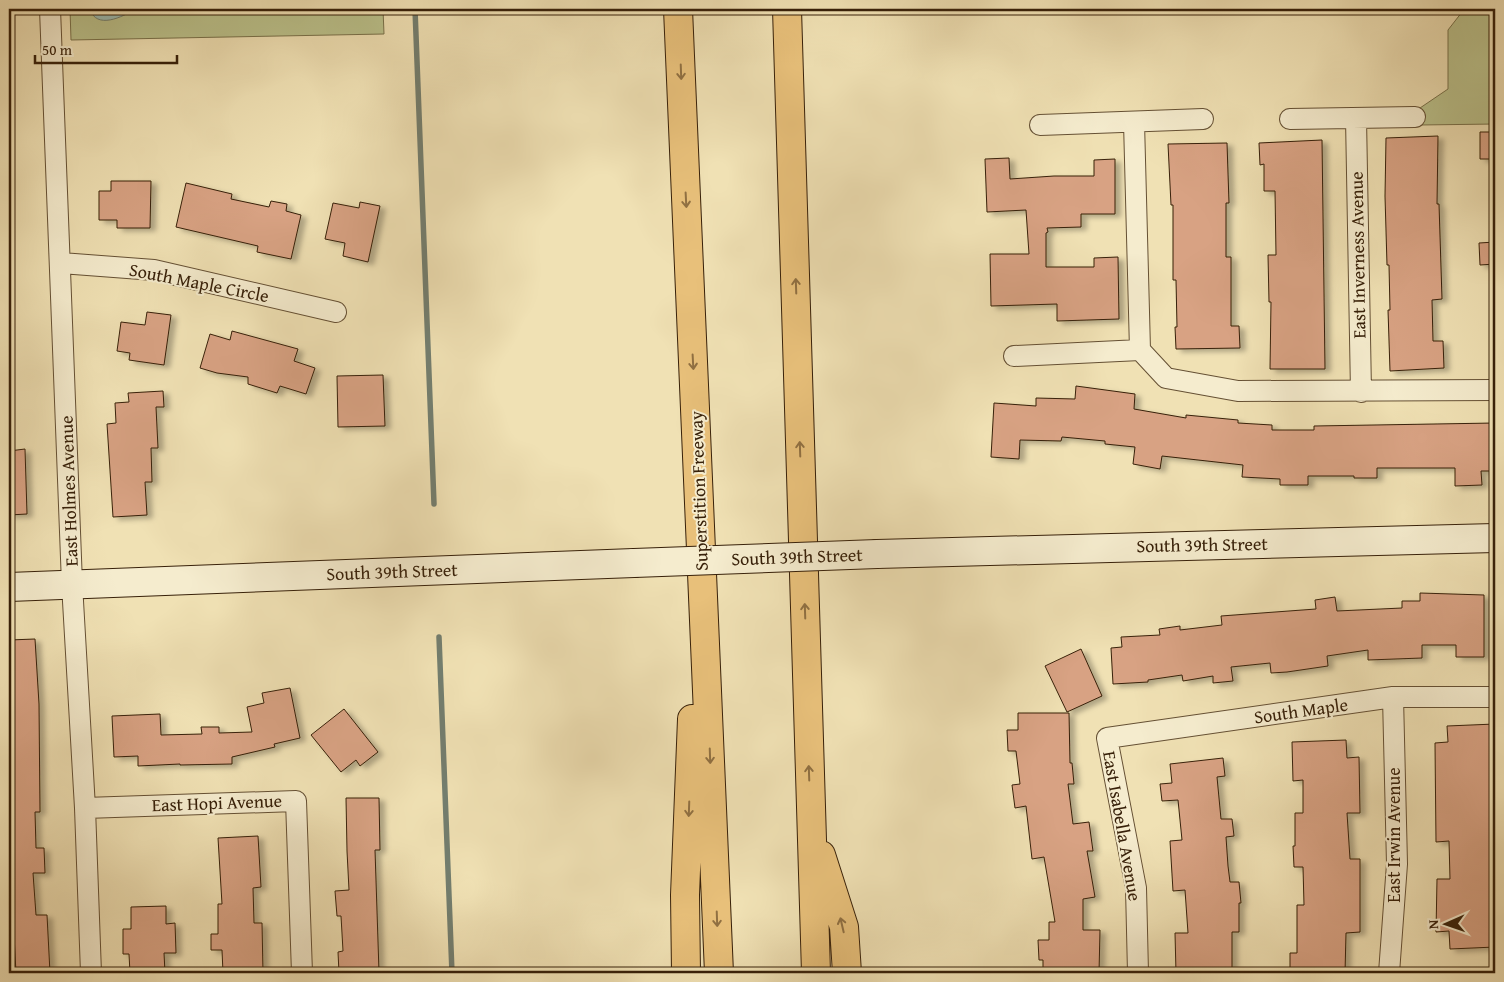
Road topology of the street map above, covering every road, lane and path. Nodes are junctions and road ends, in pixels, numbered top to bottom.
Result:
1 (50, 9) edge
2 (790, 14) edge
3 (678, 16) edge
4 (1415, 117) dead end
5 (1356, 118) junction
6 (1204, 119) dead end
7 (1290, 119) dead end
8 (1134, 122) junction
9 (1040, 125) dead end
10 (60, 263) junction
11 (336, 312) dead end
12 (1140, 350) junction
13 (1014, 356) dead end
14 (1495, 390) edge
15 (1361, 392) junction
16 (700, 515) junction
17 (1495, 538) edge
18 (72, 584) junction
19 (9, 587) edge
20 (1393, 697) junction
21 (1495, 697) edge
22 (1108, 738) joint
23 (85, 808) junction
24 (811, 822) junction
25 (91, 973) edge
26 (302, 973) edge
27 (686, 973) edge
28 (719, 973) edge
29 (816, 973) edge
30 (847, 973) edge
31 (1138, 973) edge
32 (1388, 973) edge

1 - 10 street, East Holmes Avenue
24 -> 2 highway
3 -> 16 highway, Superstition Freeway
4 - 5 street
5 - 7 street
5 - 15 street, East Inverness Avenue
6 - 8 street
8 - 9 street
8 - 12 street
10 - 11 street, South Maple Circle
10 - 18 street, East Holmes Avenue
12 - 13 street
12 - 15 street
14 - 15 street
16 -> 27 highway
16 -> 28 highway, Superstition Freeway
17 - 18 street, South 39th Street, bridge
18 - 19 street, South 39th Street
18 - 23 street, East Holmes Avenue
20 - 21 street, South Maple
20 - 22 street, South Maple
20 - 32 street, East Irwin Avenue
22 - 31 street, East Isabella Avenue
23 - 25 street, East Holmes Avenue
23 - 26 street, East Hopi Avenue
24 - 29 highway
30 -> 24 highway

